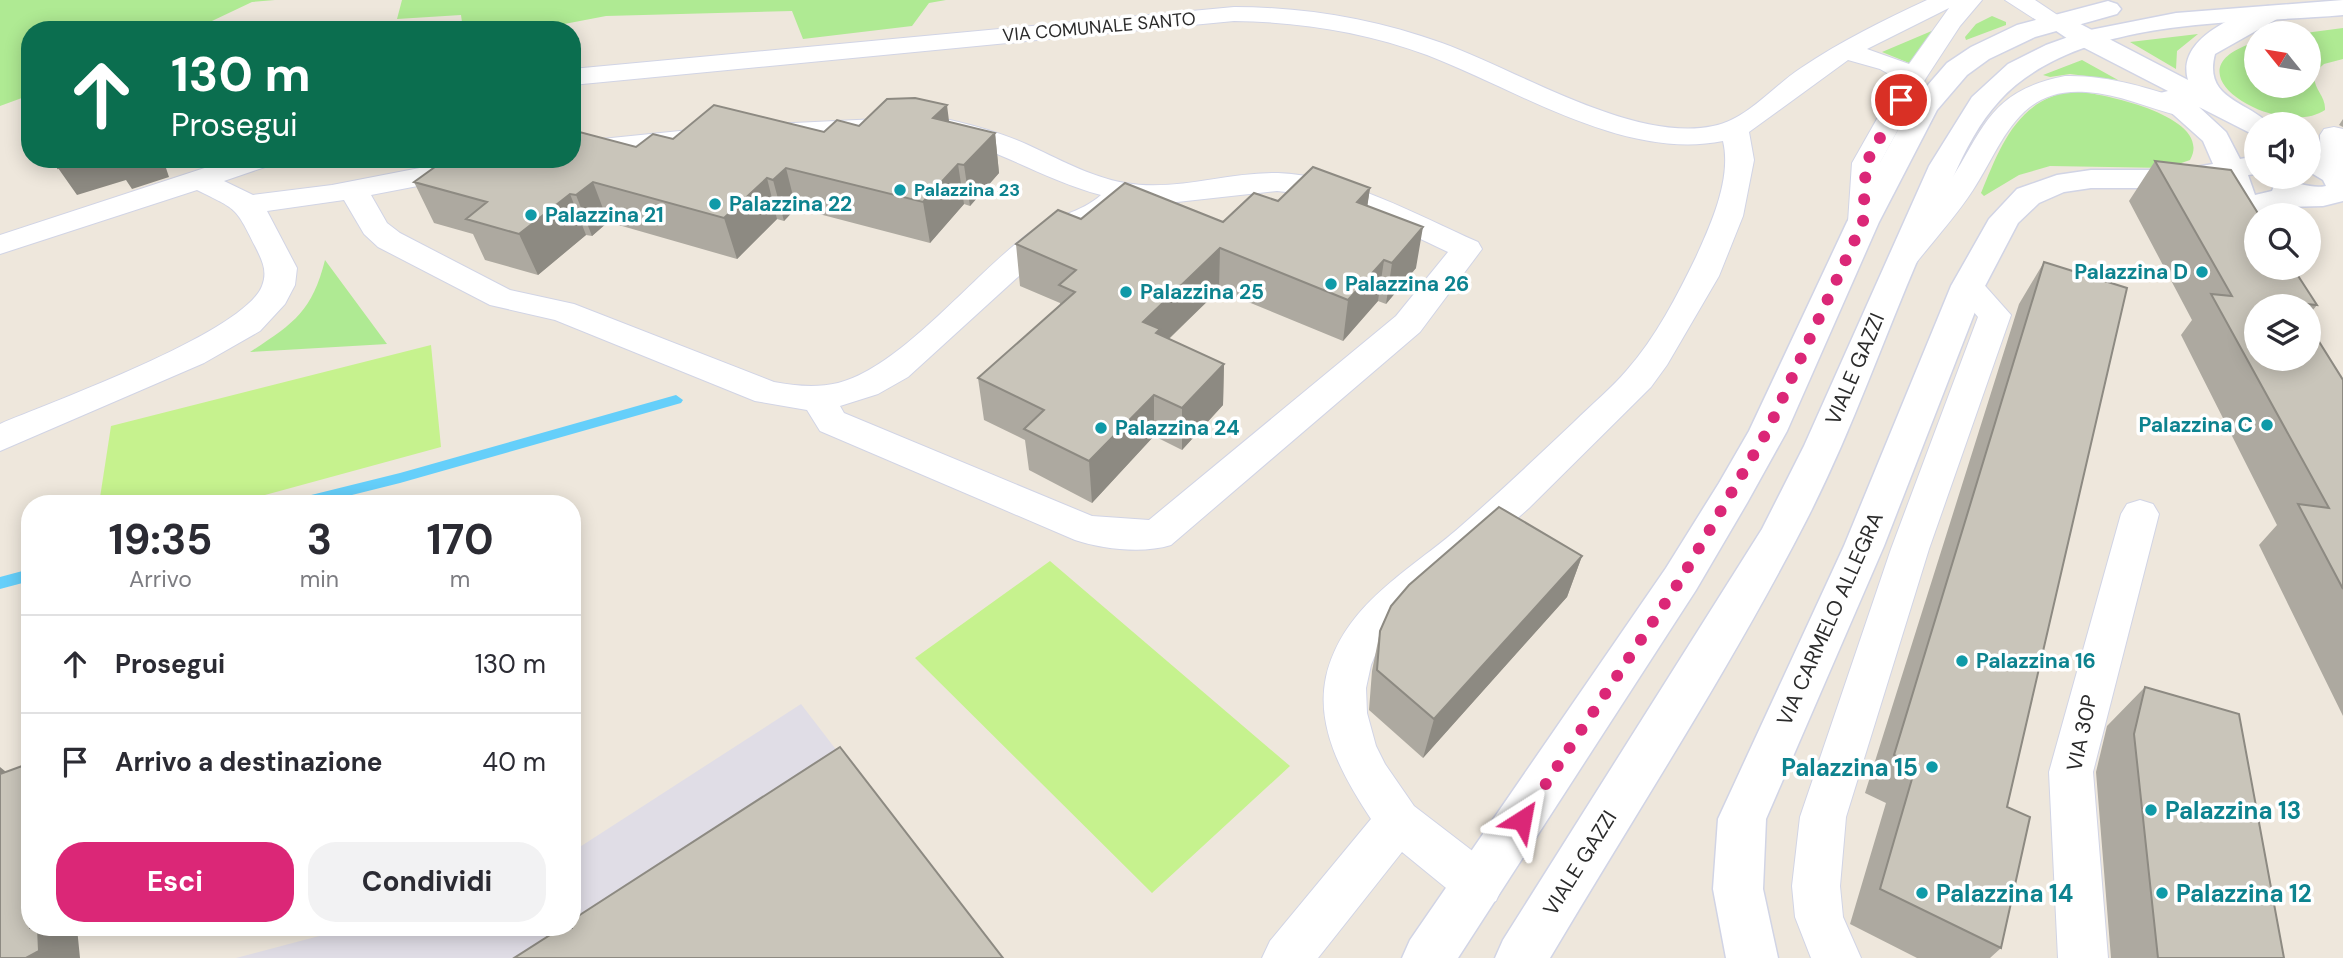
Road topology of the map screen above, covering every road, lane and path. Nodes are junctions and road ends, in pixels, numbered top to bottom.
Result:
1 (1947, 0) edge
2 (1970, 0) edge
3 (2017, 0) edge
4 (2187, 0) edge
5 (2343, 7) edge
6 (2268, 14) junction
7 (2056, 22) junction
8 (2087, 40) junction
9 (1844, 52) junction
10 (2122, 60) junction
11 (581, 76) edge
12 (1913, 78) junction
13 (2202, 113) junction
14 (2244, 120) edge
15 (2244, 124) edge
16 (1734, 129) junction
17 (581, 149) edge
18 (2323, 153) edge
19 (2244, 162) edge
20 (2244, 167) edge
21 (237, 168) edge
22 (465, 168) edge
23 (202, 181) junction
24 (2057, 184) junction
25 (2287, 189) edge
26 (353, 190) junction
27 (1121, 192) junction
28 (2310, 196) junction
29 (2270, 203) edge
30 (249, 204) junction
31 (2244, 214) edge
32 (1863, 222) junction
33 (0, 245) edge
34 (1900, 262) junction
35 (1968, 286) junction
36 (819, 400) junction
37 (0, 438) edge
38 (2140, 514) dead end
39 (1398, 821) junction
40 (1479, 885) junction
41 (1287, 958) edge
42 (1428, 958) edge
43 (1521, 958) edge
44 (1752, 958) edge
45 (1836, 958) edge
46 (2083, 958) edge

1 - 9 street, VIA COMUNALE SANTO
2 - 12 street
3 - 7 street
4 - 7 main road
5 - 6 main road, VIALE GAZZI
6 - 8 main road, VIALE GAZZI
6 - 13 main road
7 - 8 main road
7 - 32 main road
8 - 10 main road
8 - 34 main road, VIALE GAZZI
9 - 12 street
9 - 16 street, VIA COMUNALE SANTO
10 - 13 main road
10 - 13 main road
11 - 16 street, VIA COMUNALE SANTO
12 - 32 street
13 - 14 street
13 - 15 main road
13 - 19 main road
13 - 34 street
16 - 39 street
17 - 27 street
18 - 28 main road
20 - 24 main road
21 - 23 street
22 - 26 street
23 - 30 street
23 - 33 street
24 - 31 main road
24 - 35 main road, VIA CARMELO ALLEGRA
25 - 28 main road
26 - 30 street
26 - 36 street
27 - 36 street
27 - 36 street
28 - 29 main road
30 - 37 street
32 - 40 main road
34 - 43 main road, VIALE GAZZI
35 - 44 main road, VIA CARMELO ALLEGRA
35 - 45 street, VIA CARMELO ALLEGRA
38 - 46 street, VIA 30P
39 - 40 street
39 - 41 street
40 - 42 main road

